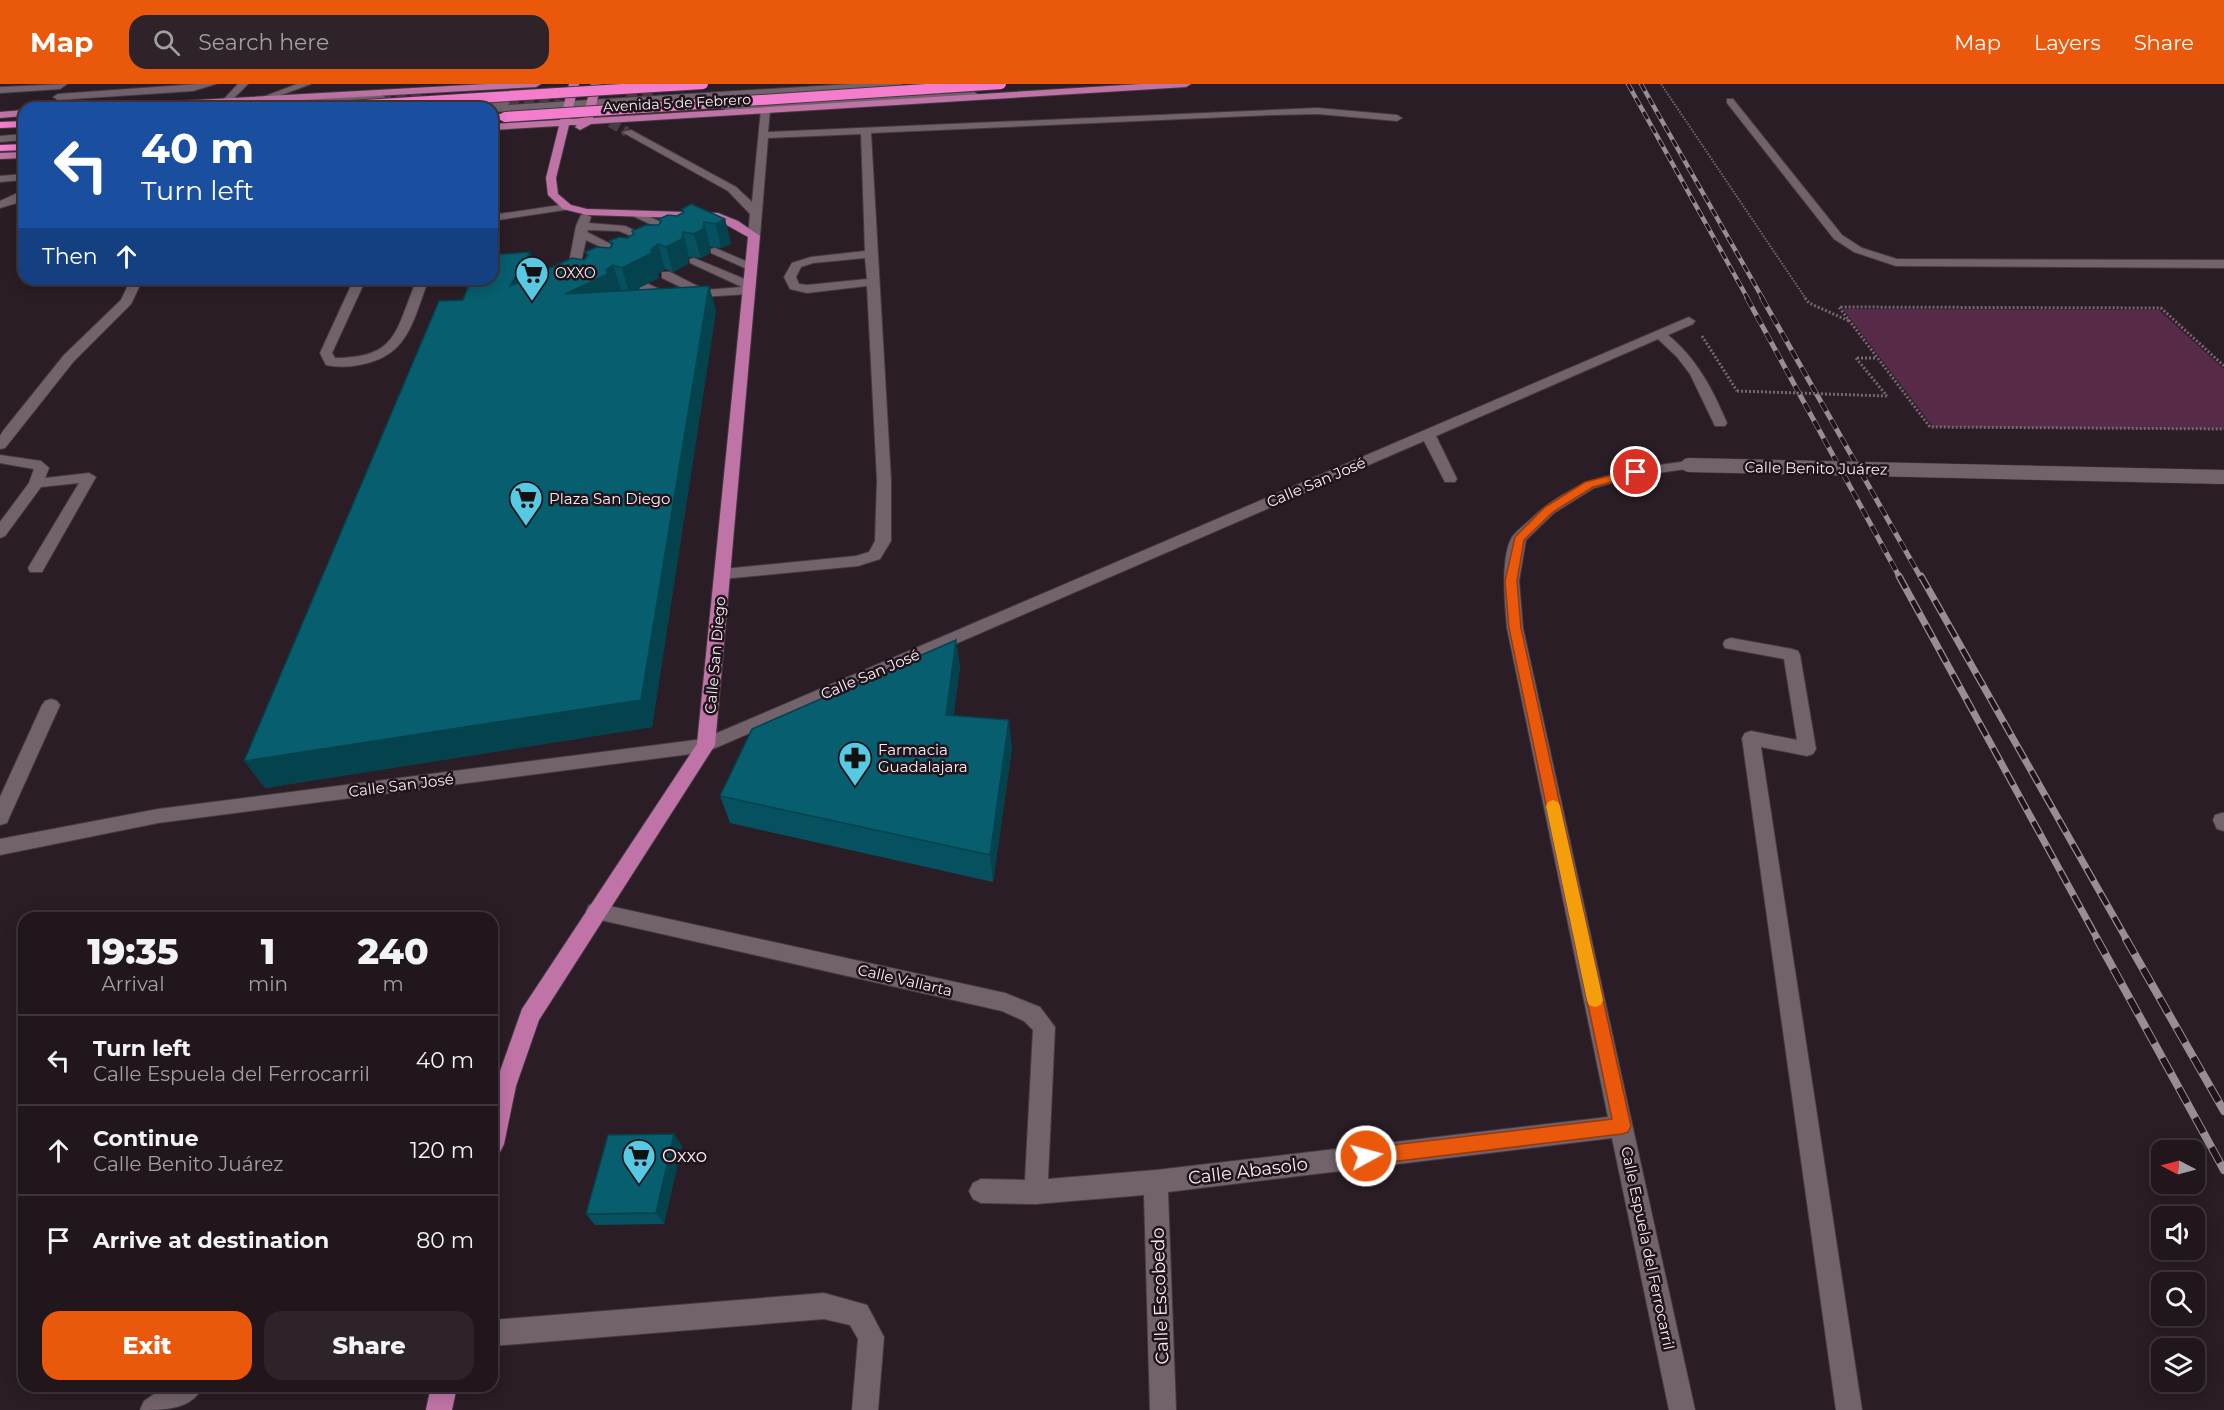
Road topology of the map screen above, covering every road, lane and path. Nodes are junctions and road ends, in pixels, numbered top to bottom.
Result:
1 (77, 84) edge
2 (211, 84) edge
3 (243, 84) edge
4 (306, 84) edge
5 (536, 84) edge
6 (574, 84) edge
7 (596, 84) edge
8 (703, 84) edge
9 (814, 84) edge
10 (897, 84) edge
11 (1001, 84) edge
12 (1186, 84) edge
13 (1661, 84) edge
14 (61, 85) edge
15 (480, 85) edge
16 (494, 85) edge
17 (0, 90) edge
18 (1074, 90) junction
19 (57, 97) dead end
20 (381, 98) tunnel mouth
21 (261, 99) junction
22 (592, 100) junction
23 (227, 101) junction
24 (570, 101) junction
25 (1730, 101) dead end
26 (210, 102) edge
27 (309, 102) edge
28 (413, 102) tunnel mouth
29 (498, 104) edge
30 (498, 108) edge
31 (727, 108) dead end
32 (765, 111) junction
33 (18, 115) edge
34 (498, 117) edge
35 (1, 118) edge
36 (1397, 118) dead end
37 (18, 122) edge
38 (587, 122) junction
39 (564, 123) junction
40 (498, 128) edge
41 (18, 131) edge
42 (866, 131) junction
43 (0, 132) edge
44 (627, 132) tunnel mouth
45 (764, 135) junction
46 (18, 138) edge
47 (0, 139) edge
48 (558, 146) junction
49 (18, 147) edge
50 (0, 148) edge
51 (18, 155) edge
52 (0, 156) edge
53 (18, 178) edge
54 (0, 179) edge
55 (18, 197) edge
56 (0, 205) edge
57 (567, 207) junction
58 (587, 212) junction
59 (756, 213) junction
60 (637, 214) junction
61 (498, 217) edge
62 (621, 228) junction
63 (667, 228) junction
64 (582, 229) junction
65 (682, 236) edge
66 (754, 236) junction
67 (660, 246) edge
68 (715, 251) edge
69 (871, 254) junction
70 (633, 258) edge
71 (694, 261) edge
72 (2224, 264) edge
73 (752, 267) junction
74 (666, 275) edge
75 (588, 280) edge
76 (874, 282) junction
77 (136, 285) edge
78 (357, 285) edge
79 (421, 285) edge
80 (644, 286) edge
81 (749, 288) junction
82 (704, 294) junction
83 (666, 297) junction
84 (637, 298) edge
85 (1689, 321) dead end
86 (1851, 322) junction
87 (1855, 324) dead end
88 (1659, 334) junction
89 (1707, 342) dead end
90 (1878, 358) junction
91 (2224, 366) edge
92 (1720, 423) dead end
93 (2224, 429) edge
94 (1428, 434) junction
95 (0, 445) edge
96 (0, 459) edge
97 (2224, 477) edge
98 (1450, 479) dead end
99 (36, 483) junction
100 (0, 533) edge
101 (36, 568) dead end
102 (723, 574) junction
103 (1515, 628) joint
104 (1731, 644) dead end
105 (51, 705) dead end
106 (706, 745) junction
107 (0, 818) edge
108 (0, 847) edge
109 (597, 911) junction
110 (498, 1117) edge
111 (1622, 1126) junction
112 (1156, 1182) junction
113 (981, 1191) dead end
114 (1036, 1192) junction
115 (498, 1333) edge
116 (181, 1392) edge
117 (443, 1392) edge
118 (153, 1410) edge
119 (439, 1410) edge
120 (865, 1410) edge
121 (1163, 1410) edge
122 (1682, 1410) edge
123 (1849, 1410) edge

1 - 14 street
2 - 19 street
3 - 23 street
4 - 21 street
5 - 16 main road
6 - 24 main road
7 - 22 main road
8 - 28 highway, Avenida 5 de Febrero, bridge
9 - 22 street
10 - 22 street
11 - 34 highway, Avenida 5 de Febrero, bridge
12 - 18 main road, Avenida 5 de Febrero
13 - 86 path
14 - 17 street
15 - 16 main road
15 - 21 main road
18 - 31 street
18 - 32 main road, Avenida 5 de Febrero
20 - 27 street
21 - 23 main road
22 - 24 street
22 - 38 main road
23 - 26 main road
24 - 29 street
24 - 30 street
24 - 39 main road
25 - 72 street
32 - 38 main road, Avenida 5 de Febrero
32 - 45 street, Calle San Diego
33 - 35 street
35 - 37 highway
36 - 42 street
38 - 39 main road, Avenida 5 de Febrero
38 - 48 main road
39 - 40 main road, Avenida 5 de Febrero
39 - 48 main road
41 - 43 street
42 - 45 street
42 - 69 street
44 - 59 street
45 - 59 street, Calle San Diego
46 - 47 street
48 - 57 main road
49 - 50 highway
51 - 52 main road
53 - 54 street
55 - 56 street
57 - 58 main road
57 - 61 street
58 - 60 main road
58 - 64 street
59 - 66 street, Calle San Diego
60 - 63 street
60 - 66 main road
62 - 63 street
62 - 64 street
62 - 67 street
63 - 65 street
64 - 70 street
64 - 75 street
66 - 73 main road, Calle San Diego
68 - 73 street
69 - 76 street
69 - 76 street
71 - 81 street
73 - 81 main road, Calle San Diego
74 - 82 street
76 - 102 street
77 - 95 street
78 - 79 street
80 - 83 street
81 - 82 street
81 - 102 main road, Calle San Diego
82 - 83 street
83 - 84 street
85 - 88 street, Calle San José
86 - 87 path
86 - 90 path
86 - 91 path
88 - 92 street
88 - 94 street, Calle San José
89 - 90 path, bridge
90 - 93 path
94 - 98 street
94 - 106 street, Calle San José
96 - 99 street
97 - 103 street, Calle Benito Juárez, bridge
99 - 100 street
99 - 101 street
102 - 106 main road, Calle San Diego
103 - 111 street, Calle Espuela del Ferrocarril
104 - 123 street
105 - 107 street
106 - 108 street, Calle San José
106 - 109 main road, Calle San Diego
109 - 110 main road, Calle San Diego
109 - 114 street, Calle Vallarta
111 - 112 street, Calle Abasolo
111 - 122 street, Calle Espuela del Ferrocarril
112 - 114 street, Calle Abasolo
112 - 121 street, Calle Escobedo
113 - 114 street, Calle Abasolo
115 - 120 street
116 - 118 street
117 - 119 main road

